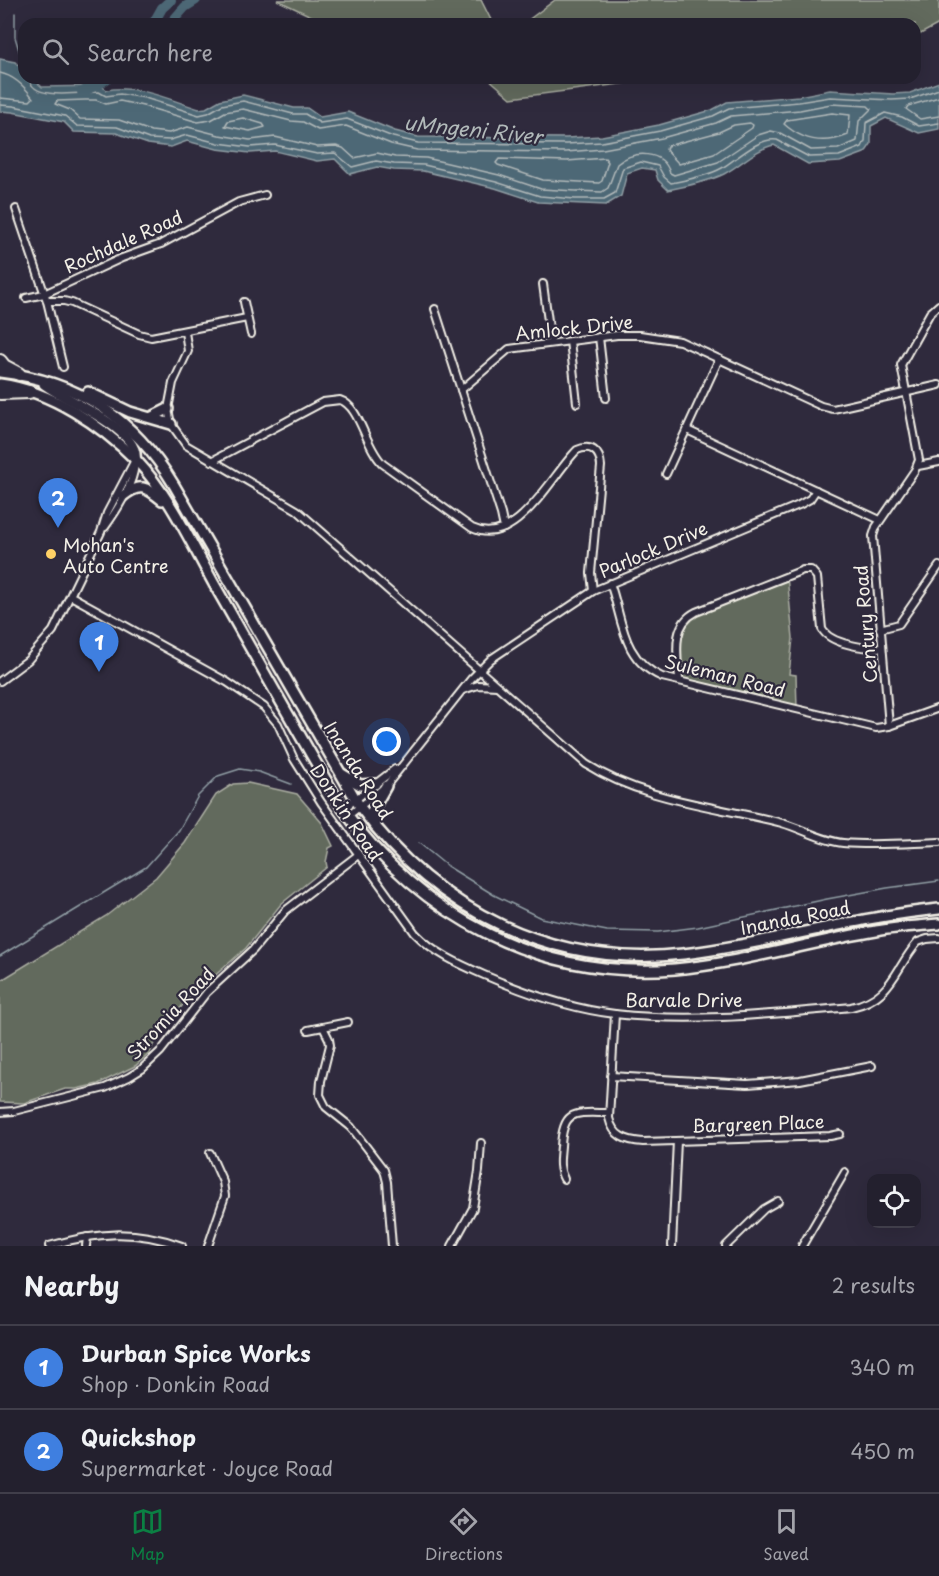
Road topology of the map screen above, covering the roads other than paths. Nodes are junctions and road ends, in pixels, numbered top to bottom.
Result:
1 (265, 195) dead end
2 (15, 209) dead end
3 (543, 284) dead end
4 (46, 297) junction
5 (26, 298) dead end
6 (244, 302) dead end
7 (939, 305) edge
8 (435, 309) dead end
9 (247, 318) junction
10 (185, 332) junction
11 (250, 333) dead end
12 (599, 337) junction
13 (570, 341) junction
14 (551, 343) junction
15 (719, 359) junction
16 (0, 361) edge
17 (63, 367) dead end
18 (0, 372) edge
19 (19, 374) junction
20 (37, 378) junction
21 (0, 384) edge
22 (939, 385) edge
23 (461, 390) junction
24 (29, 392) junction
25 (0, 393) edge
26 (906, 393) junction
27 (606, 398) dead end
28 (577, 403) dead end
29 (168, 409) junction
30 (153, 417) junction
31 (171, 424) junction
32 (687, 430) junction
33 (135, 460) junction
34 (159, 461) junction
35 (212, 461) junction
36 (939, 462) edge
37 (918, 466) junction
38 (666, 474) dead end
39 (816, 490) junction
40 (123, 496) junction
41 (169, 505) junction
42 (880, 520) junction
43 (504, 528) junction
44 (101, 532) junction
45 (939, 566) edge
46 (610, 583) junction
47 (593, 591) junction
48 (70, 596) junction
49 (880, 629) junction
50 (882, 648) junction
51 (479, 670) junction
52 (679, 680) junction
53 (0, 681) edge
54 (497, 686) junction
55 (462, 691) junction
56 (939, 708) edge
57 (889, 726) junction
58 (400, 765) junction
59 (336, 768) junction
60 (375, 784) junction
61 (386, 786) junction
62 (357, 804) junction
63 (346, 812) junction
64 (378, 832) junction
65 (939, 842) edge
66 (358, 855) junction
67 (939, 909) edge
68 (939, 924) edge
69 (939, 938) edge
70 (615, 1014) junction
71 (348, 1022) dead end
72 (323, 1027) junction
73 (308, 1030) dead end
74 (872, 1066) dead end
75 (611, 1076) junction
76 (0, 1112) edge
77 (609, 1113) junction
78 (840, 1134) dead end
79 (677, 1141) junction
80 (481, 1143) dead end
81 (210, 1153) dead end
82 (845, 1172) dead end
83 (564, 1179) dead end
84 (778, 1201) dead end
85 (87, 1237) junction
86 (49, 1246) edge
87 (86, 1246) edge
88 (182, 1246) edge
89 (208, 1246) edge
90 (392, 1246) edge
91 (452, 1246) edge
92 (672, 1246) edge
93 (726, 1246) edge
94 (802, 1246) edge

1 - 4 street, Rochdale Road
2 - 4 street
3 - 14 street
4 - 5 street, Rochdale Road
4 - 10 street
4 - 17 street
6 - 9 street
7 - 26 street
8 - 23 street
9 - 10 street
9 - 11 street
10 - 29 street
12 - 13 street, Amlock Drive
12 - 15 street, Amlock Drive
12 - 27 street
13 - 14 street, Amlock Drive
13 - 28 street
14 - 23 street, Amlock Drive
15 - 26 street, Amlock Drive
15 - 32 street
16 - 19 highway
18 - 19 main road, Inanda Road
19 - 20 main road, Inanda Road
20 - 30 main road
20 - 33 main road
20 - 34 main road, Inanda Road
21 - 24 main road, Inanda Road
22 - 26 street, Amlock Drive
23 - 43 street
24 - 25 highway
24 - 33 main road, Inanda Road
26 - 37 street
29 - 30 main road
29 - 31 street
30 - 31 main road
31 - 35 street
32 - 38 street
32 - 39 street
33 - 34 main road
33 - 40 street
33 - 41 main road, Inanda Road
33 - 44 street
34 - 59 main road, Inanda Road
35 - 43 street
35 - 51 street
36 - 37 street
37 - 42 street
39 - 42 street
39 - 46 street, Parlock Drive
40 - 41 main road
40 - 44 street
41 - 63 main road, Inanda Road
42 - 49 street, Century Road
43 - 47 street
44 - 48 street
45 - 49 street
46 - 47 street, Parlock Drive
46 - 52 street, Suleman Road
47 - 51 street, Parlock Drive
48 - 53 street
48 - 66 street, Donkin Road
49 - 50 street, Century Road
50 - 52 street
50 - 57 street, Century Road
51 - 54 street
51 - 55 street, Parlock Drive
52 - 57 street, Suleman Road
54 - 55 street
54 - 65 street
55 - 58 street, Parlock Drive
56 - 57 street
58 - 60 street, Parlock Drive
58 - 61 street, Parlock Drive
59 - 60 main road
59 - 62 main road, Inanda Road
60 - 62 street, Parlock Drive
61 - 62 street, Parlock Drive
61 - 64 main road
62 - 63 street, Parlock Drive
62 - 64 main road, Inanda Road
63 - 68 main road, Inanda Road
64 - 67 main road, Inanda Road
66 - 70 street, Donkin Road
66 - 76 street, Stromia Road
69 - 70 street, Barvale Drive
70 - 75 street, Barvale Drive
71 - 72 street
72 - 73 street
72 - 90 street
74 - 75 street
75 - 77 street, Barvale Drive
77 - 79 street
77 - 83 street
78 - 79 street, Bargreen Place
79 - 92 street
80 - 91 street
81 - 89 street
82 - 94 street
84 - 93 street
85 - 86 street
85 - 87 street
85 - 88 street

